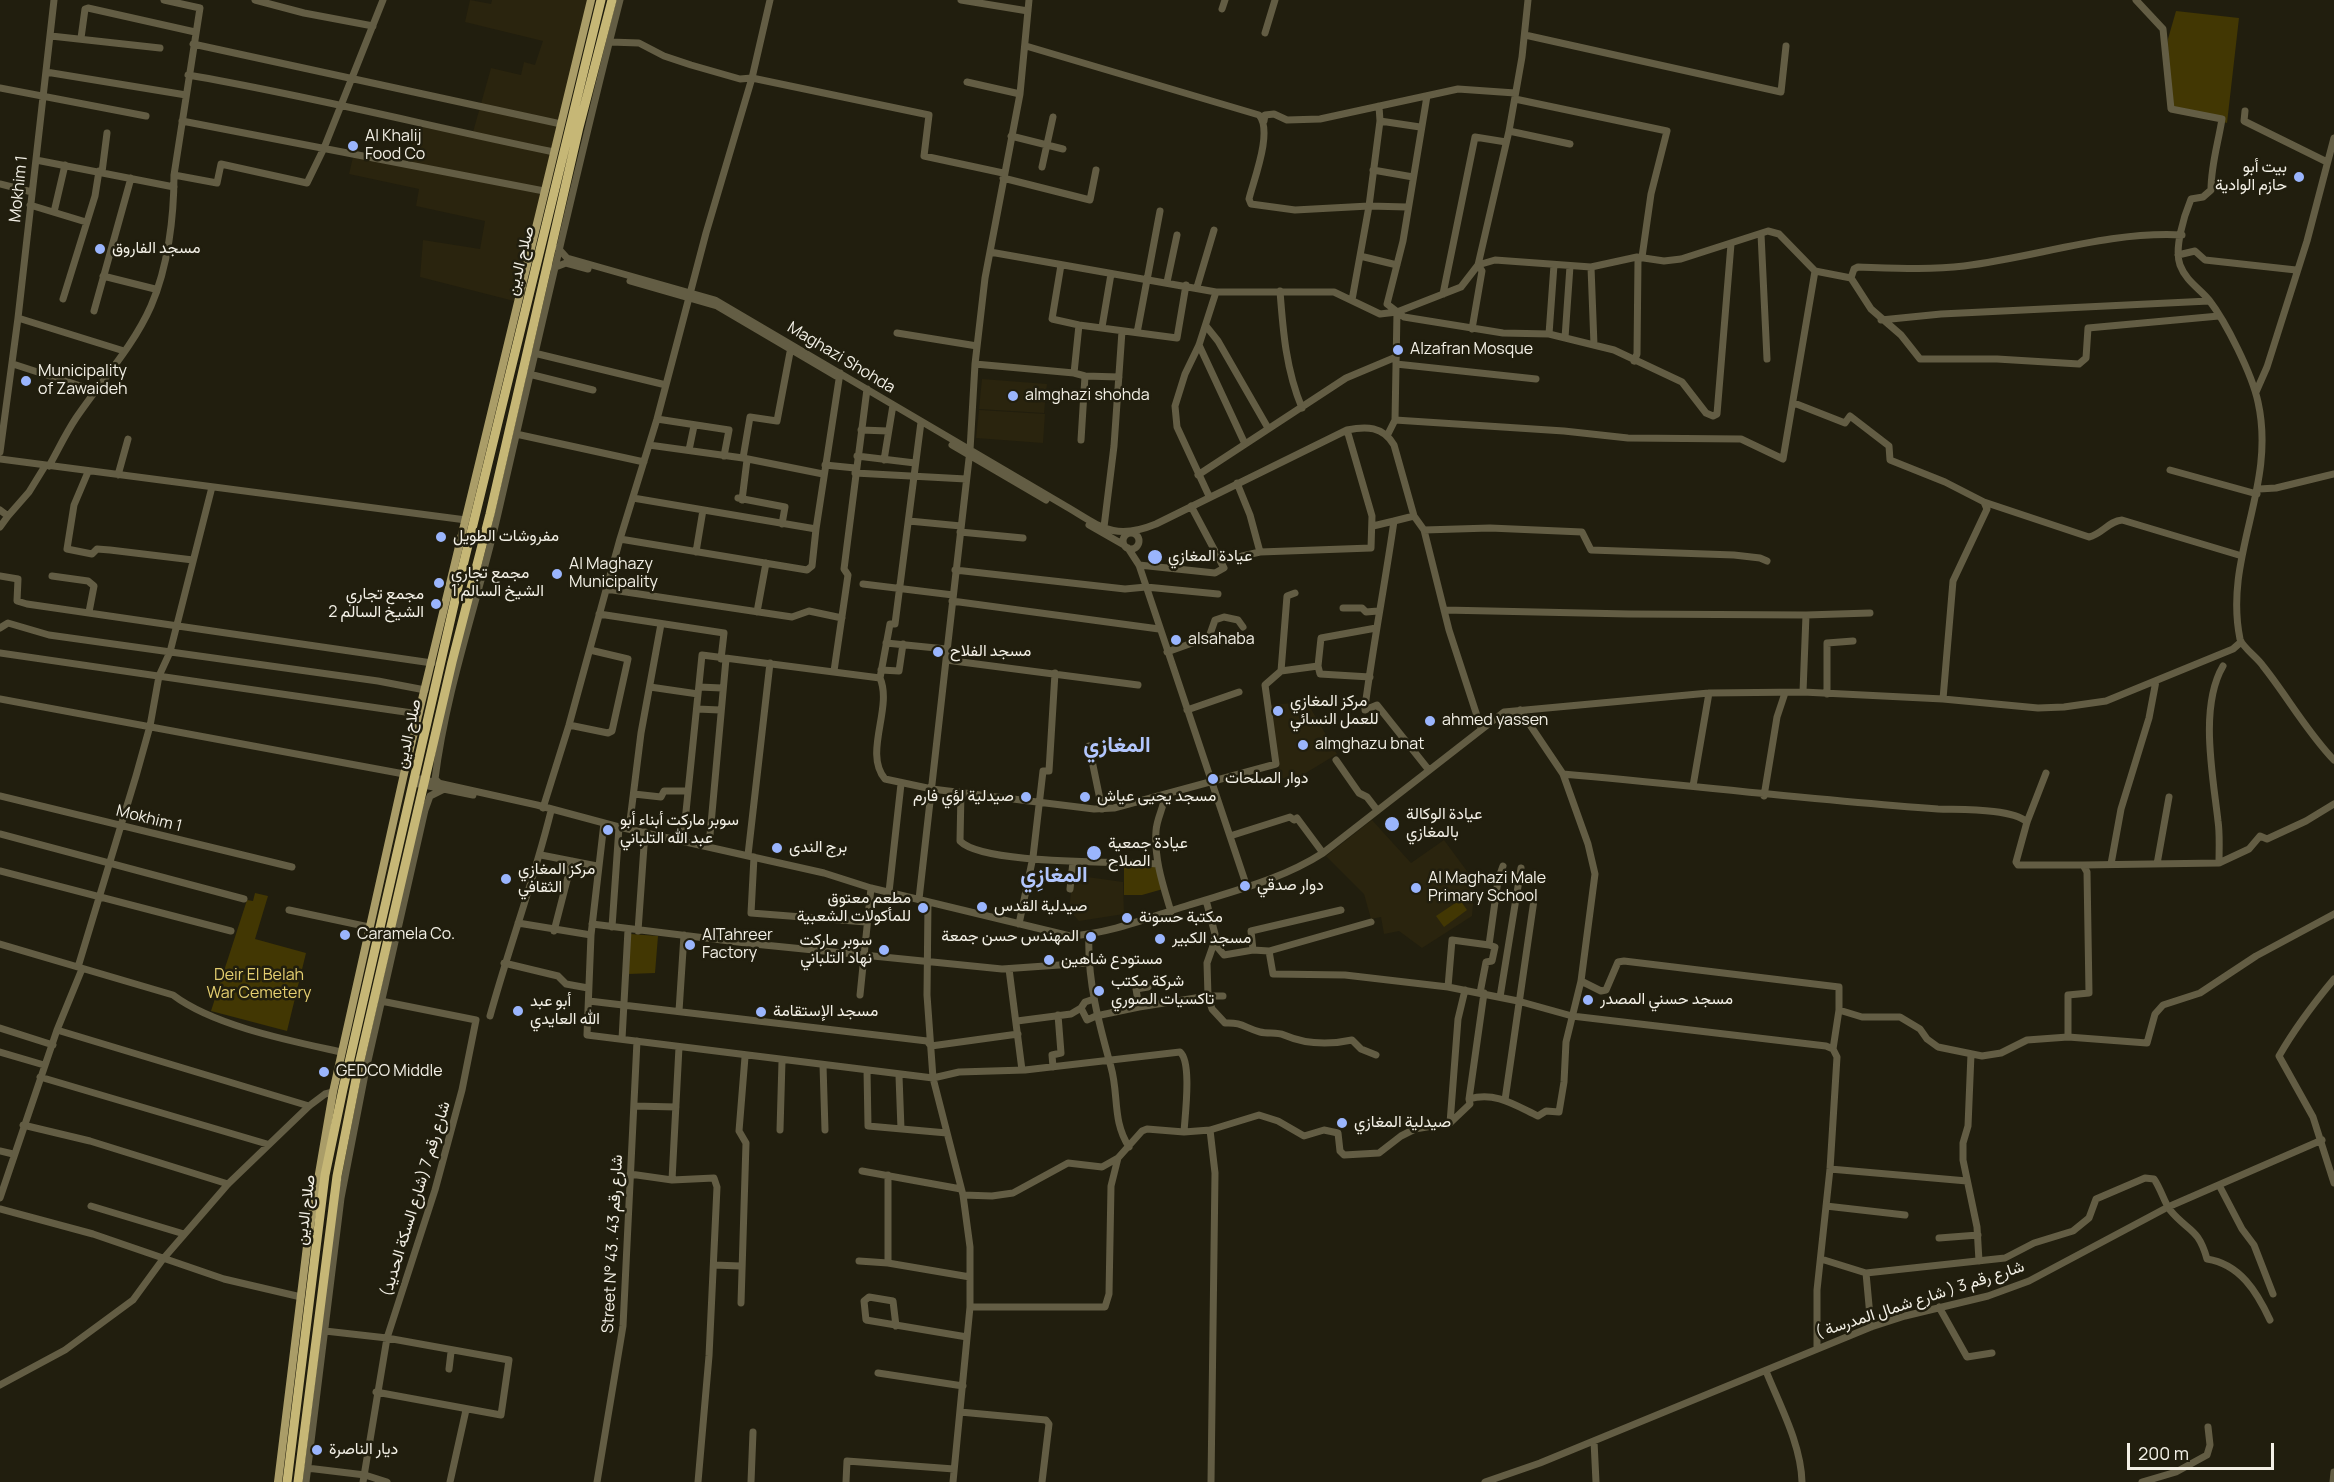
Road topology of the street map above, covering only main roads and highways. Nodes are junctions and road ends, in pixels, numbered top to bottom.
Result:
1 (591, 0) edge
2 (601, 0) edge
3 (612, 0) edge
4 (536, 264) junction
5 (550, 268) junction
6 (512, 373) junction
7 (525, 376) junction
8 (492, 452) junction
9 (480, 456) junction
10 (451, 621) junction
11 (441, 627) junction
12 (419, 782) junction
13 (355, 1060) junction
14 (295, 1419) junction
15 (306, 1421) junction
16 (278, 1482) edge
17 (287, 1482) edge
18 (298, 1482) edge

1 - 9 main road
2 - 4 highway, صلاح الدين
3 - 5 highway, صلاح الدين
4 - 5 highway
4 - 6 highway, صلاح الدين
5 - 7 highway, صلاح الدين
6 - 7 highway
6 - 8 highway, صلاح الدين
7 - 12 highway, صلاح الدين
8 - 9 highway
8 - 10 highway, صلاح الدين
9 - 11 main road
10 - 11 highway
10 - 12 highway, صلاح الدين
11 - 16 main road
12 - 13 highway, صلاح الدين
12 - 13 highway, صلاح الدين
13 - 14 highway, صلاح الدين
13 - 15 highway, صلاح الدين
14 - 15 highway
14 - 17 highway, صلاح الدين
15 - 18 highway, صلاح الدين

